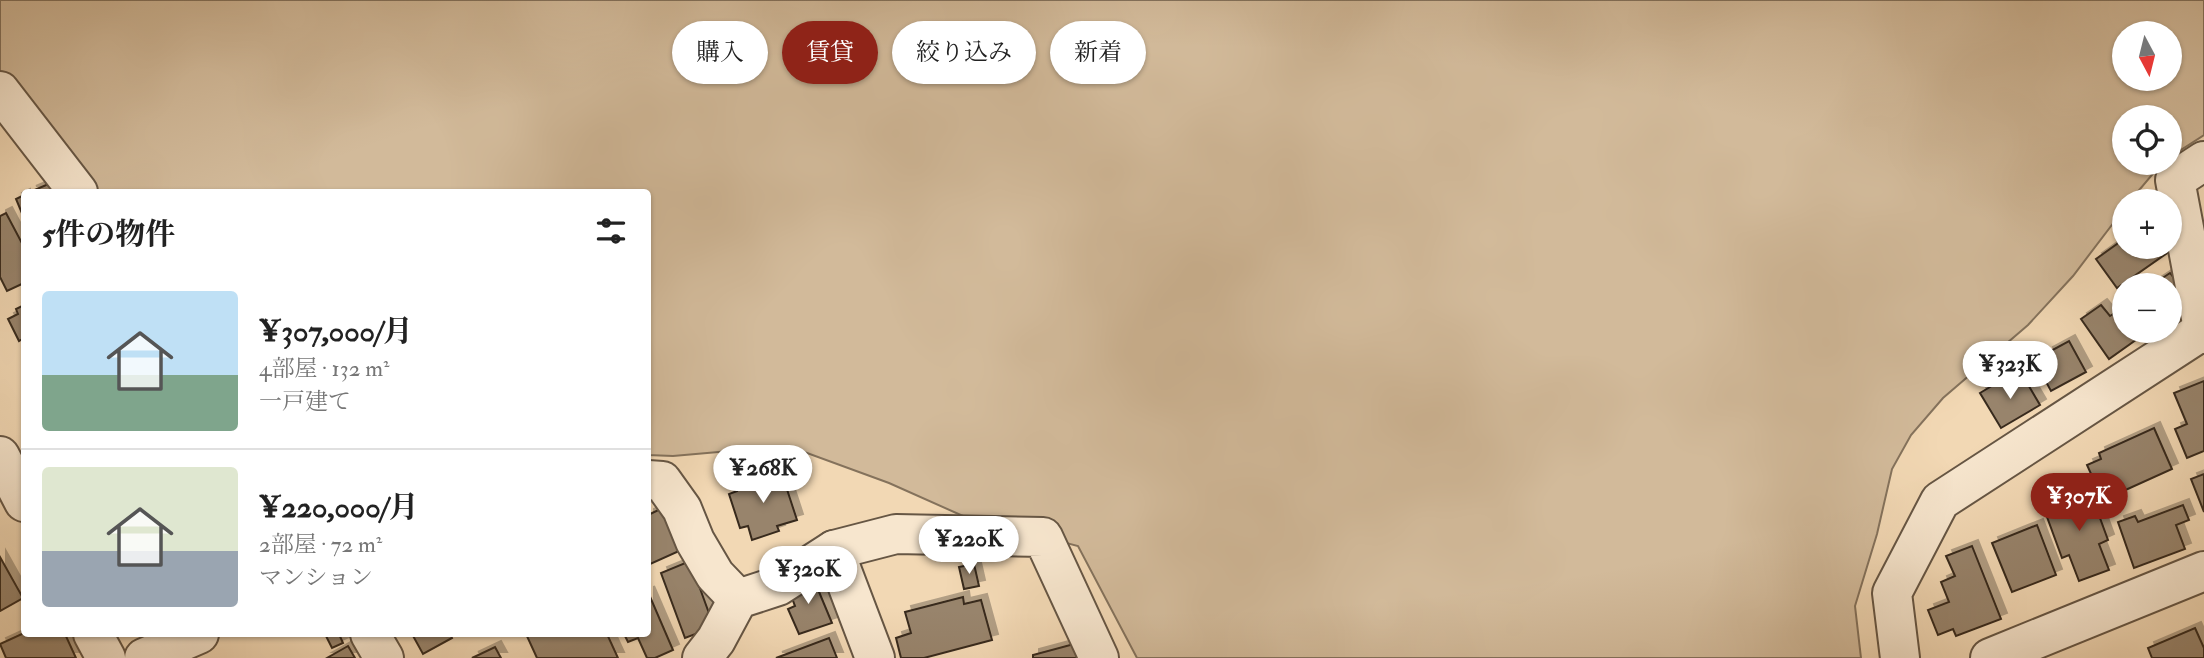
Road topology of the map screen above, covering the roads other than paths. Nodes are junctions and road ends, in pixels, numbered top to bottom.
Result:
1 (0, 91) edge
2 (2204, 161) edge
3 (76, 189) edge
4 (2203, 333) edge
5 (0, 456) edge
6 (651, 480) edge
7 (21, 496) edge
8 (834, 550) junction
9 (2204, 571) edge
10 (738, 599) junction
11 (95, 637) edge
12 (192, 637) edge
13 (372, 637) edge
14 (106, 658) edge
15 (144, 658) edge
16 (384, 658) edge
17 (702, 658) edge
18 (875, 658) edge
19 (1099, 658) edge
20 (1900, 658) edge
21 (1990, 658) edge

1 - 3 street
2 - 4 street
4 - 20 street
5 - 7 street
6 - 10 street
8 - 10 street
8 - 18 street
8 - 19 street
9 - 21 street
10 - 17 street
11 - 14 street
12 - 15 street
13 - 16 street

